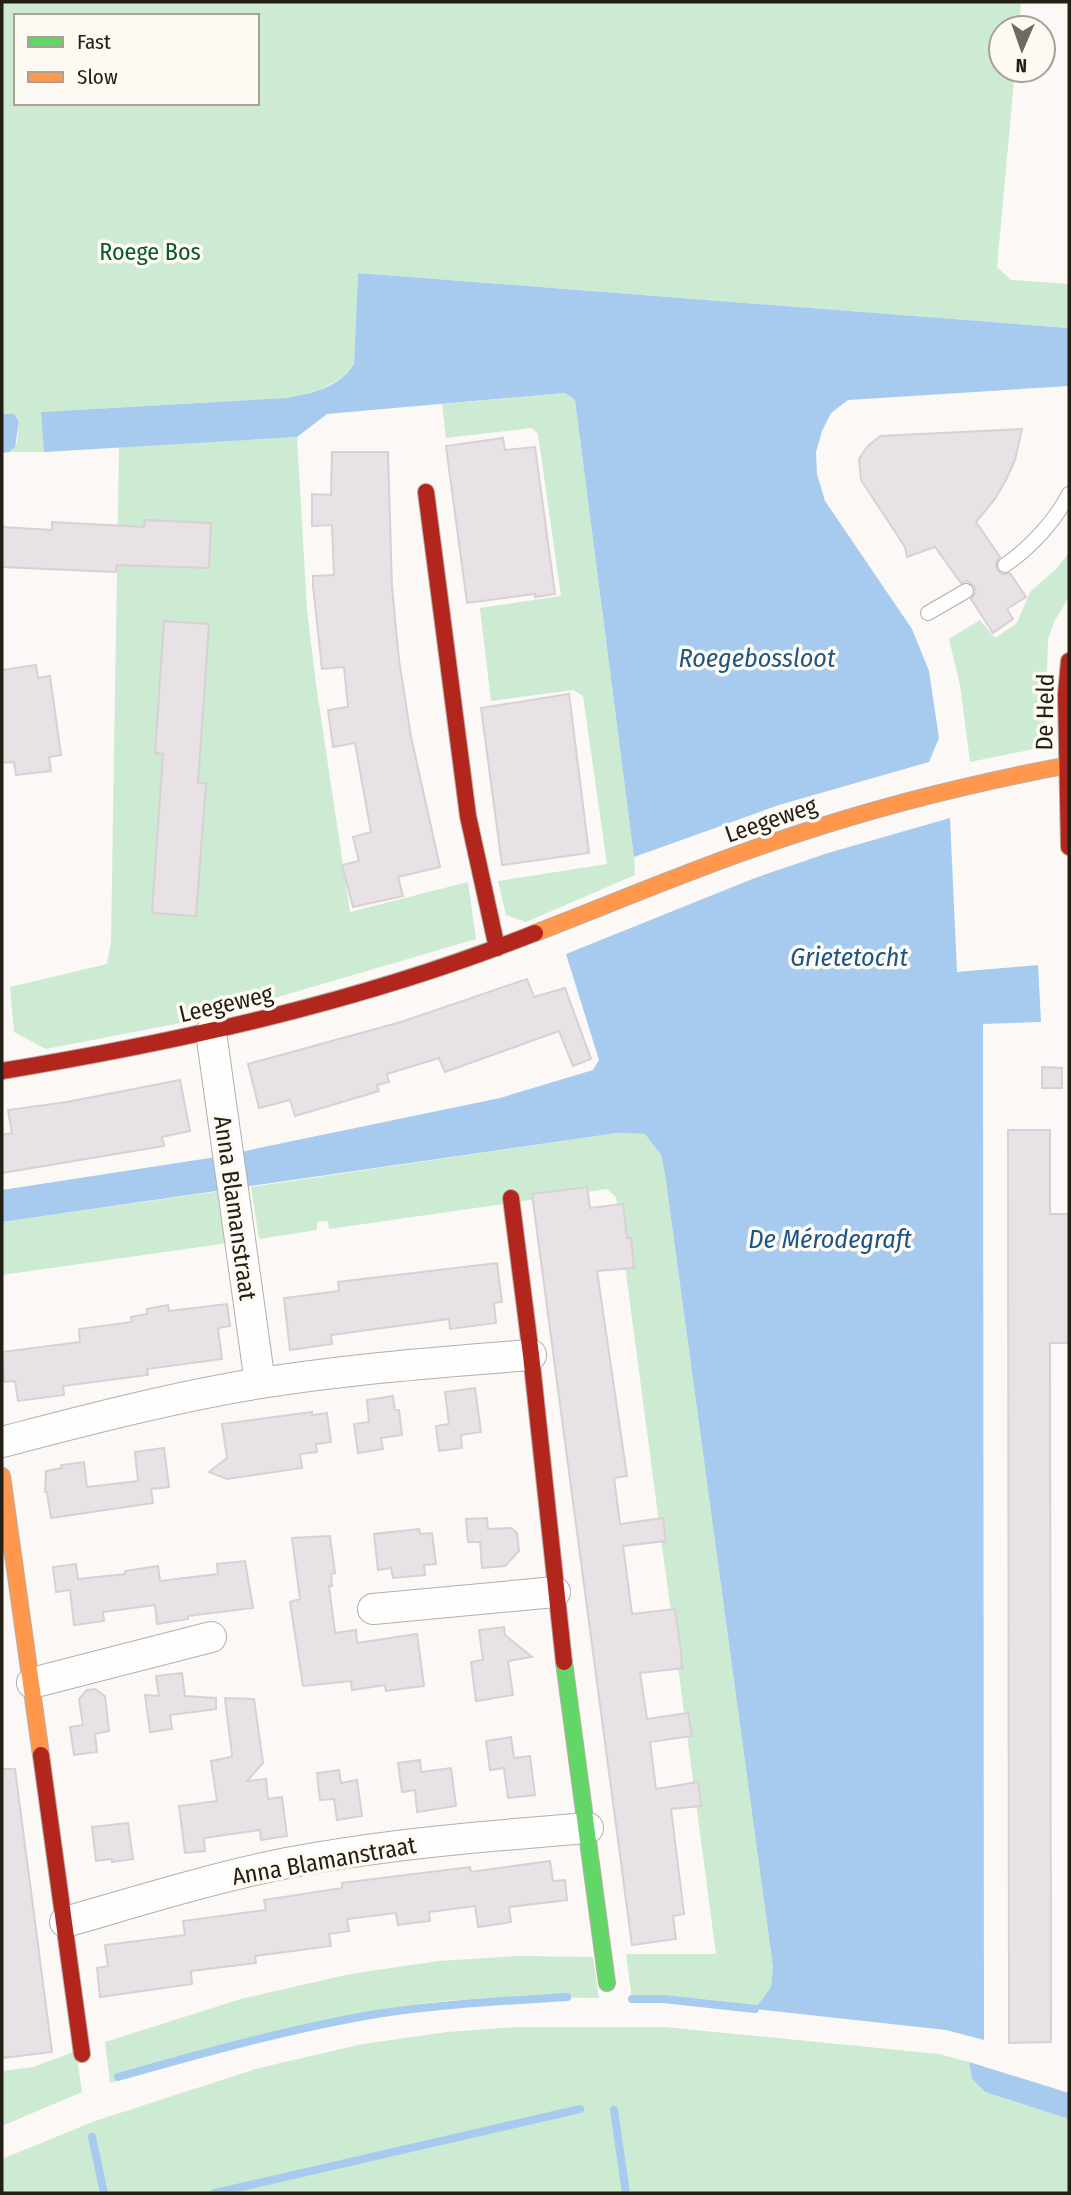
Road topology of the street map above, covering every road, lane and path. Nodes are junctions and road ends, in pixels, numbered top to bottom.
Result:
1 (426, 492) dead end
2 (1069, 494) edge
3 (1005, 565) dead end
4 (966, 591) dead end
5 (928, 614) dead end
6 (1069, 661) edge
7 (1068, 765) edge
8 (1069, 846) edge
9 (496, 948) junction
10 (211, 1032) junction
11 (2, 1071) edge
12 (512, 1199) dead end
13 (531, 1355) junction
14 (260, 1383) junction
15 (2, 1442) edge
16 (2, 1476) edge
17 (555, 1592) junction
18 (373, 1609) dead end
19 (211, 1637) dead end
20 (32, 1683) junction
21 (588, 1828) junction
22 (65, 1922) junction
23 (607, 1983) dead end
24 (82, 2054) dead end

1 - 9 street
2 - 3 lane
4 - 5 lane
6 - 7 street, De Held
7 - 8 street, De Held
7 - 9 street, Leegeweg
9 - 10 street, Leegeweg
10 - 11 street, Leegeweg
10 - 14 street, Anna Blamanstraat
12 - 13 street
13 - 14 street
13 - 17 street
14 - 15 street
16 - 20 street
17 - 18 street
17 - 21 street
19 - 20 street
20 - 22 street
21 - 22 street, Anna Blamanstraat
21 - 23 street
22 - 24 street

